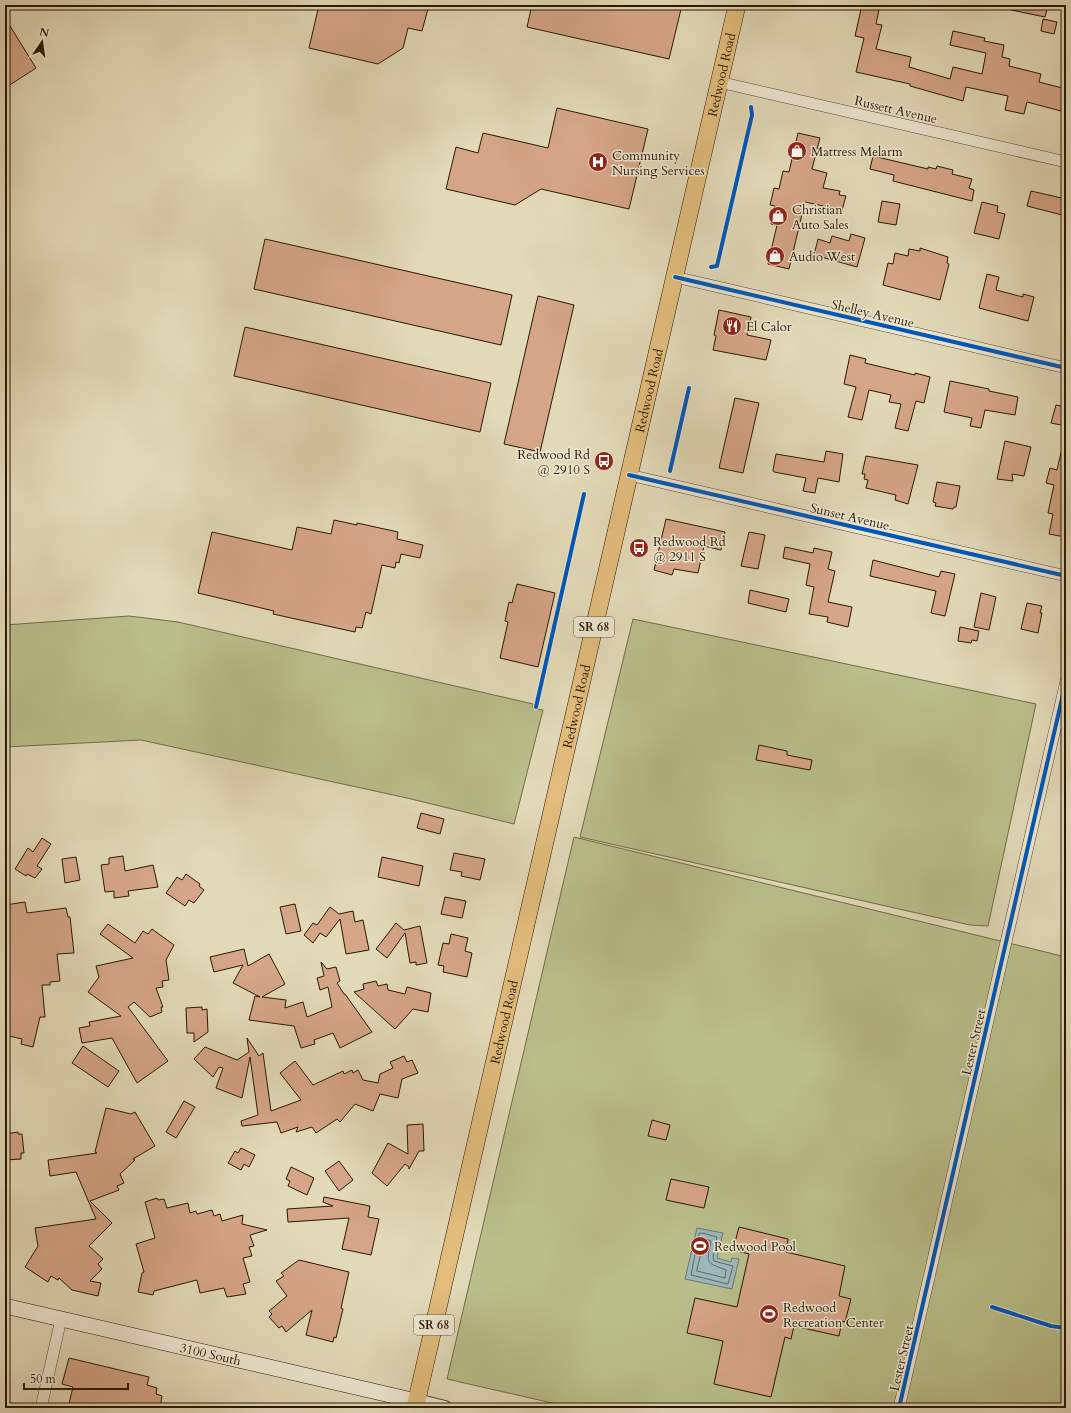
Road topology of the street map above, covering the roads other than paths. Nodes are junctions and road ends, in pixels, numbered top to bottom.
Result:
1 (737, 5) edge
2 (720, 82) junction
3 (1066, 162) edge
4 (675, 277) junction
5 (1066, 368) edge
6 (629, 475) junction
7 (1066, 576) edge
8 (1066, 681) edge
9 (5, 1306) edge
10 (61, 1319) junction
11 (415, 1405) edge
12 (41, 1408) edge
13 (445, 1408) edge
14 (899, 1408) edge

1 - 2 main road, Redwood Road / SR 68
2 - 3 street, Russett Avenue
2 - 4 main road, Redwood Road / SR 68
4 - 5 street, Shelley Avenue
4 - 6 main road, Redwood Road / SR 68
6 - 7 street, Sunset Avenue
6 - 11 main road, Redwood Road / SR 68
8 - 14 street, Lester Street
9 - 10 main road, 3100 South
10 - 11 main road, 3100 South
10 - 12 street
11 - 13 street

